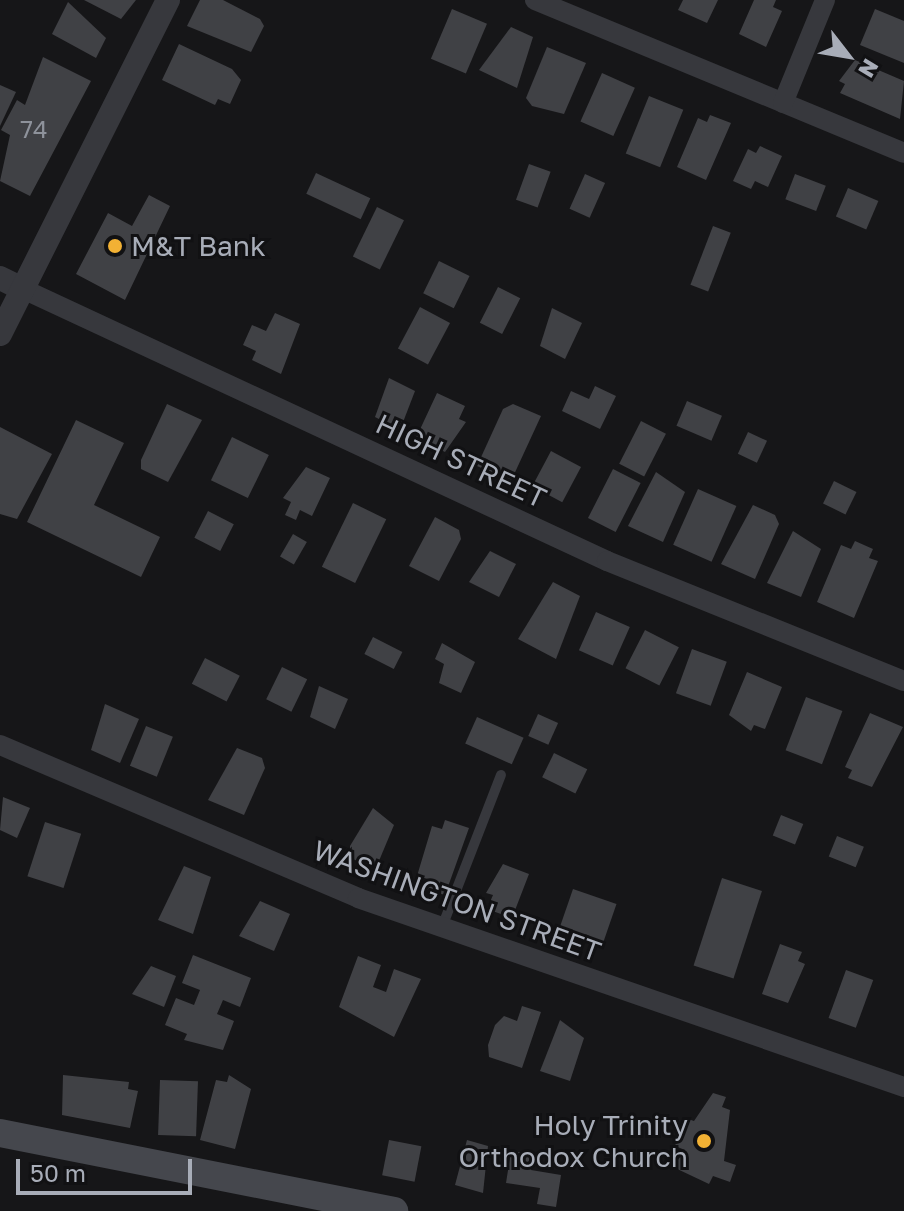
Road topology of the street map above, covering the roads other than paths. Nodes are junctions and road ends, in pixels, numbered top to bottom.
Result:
1 (168, 0) edge
2 (535, 0) edge
3 (825, 0) edge
4 (783, 103) junction
5 (904, 153) edge
6 (0, 278) edge
7 (23, 289) junction
8 (0, 334) edge
9 (904, 681) edge
10 (0, 745) edge
11 (501, 775) dead end
12 (442, 927) junction
13 (904, 1087) edge
14 (0, 1133) edge
15 (306, 1202) edge
16 (394, 1211) edge

1 - 7 street
2 - 4 street
3 - 4 street
4 - 5 street
6 - 7 street, HIGH STREET
7 - 8 street
7 - 9 street, HIGH STREET
10 - 12 street, WASHINGTON STREET
11 - 12 lane
12 - 13 street, WASHINGTON STREET
14 - 15 main road
15 - 16 main road

